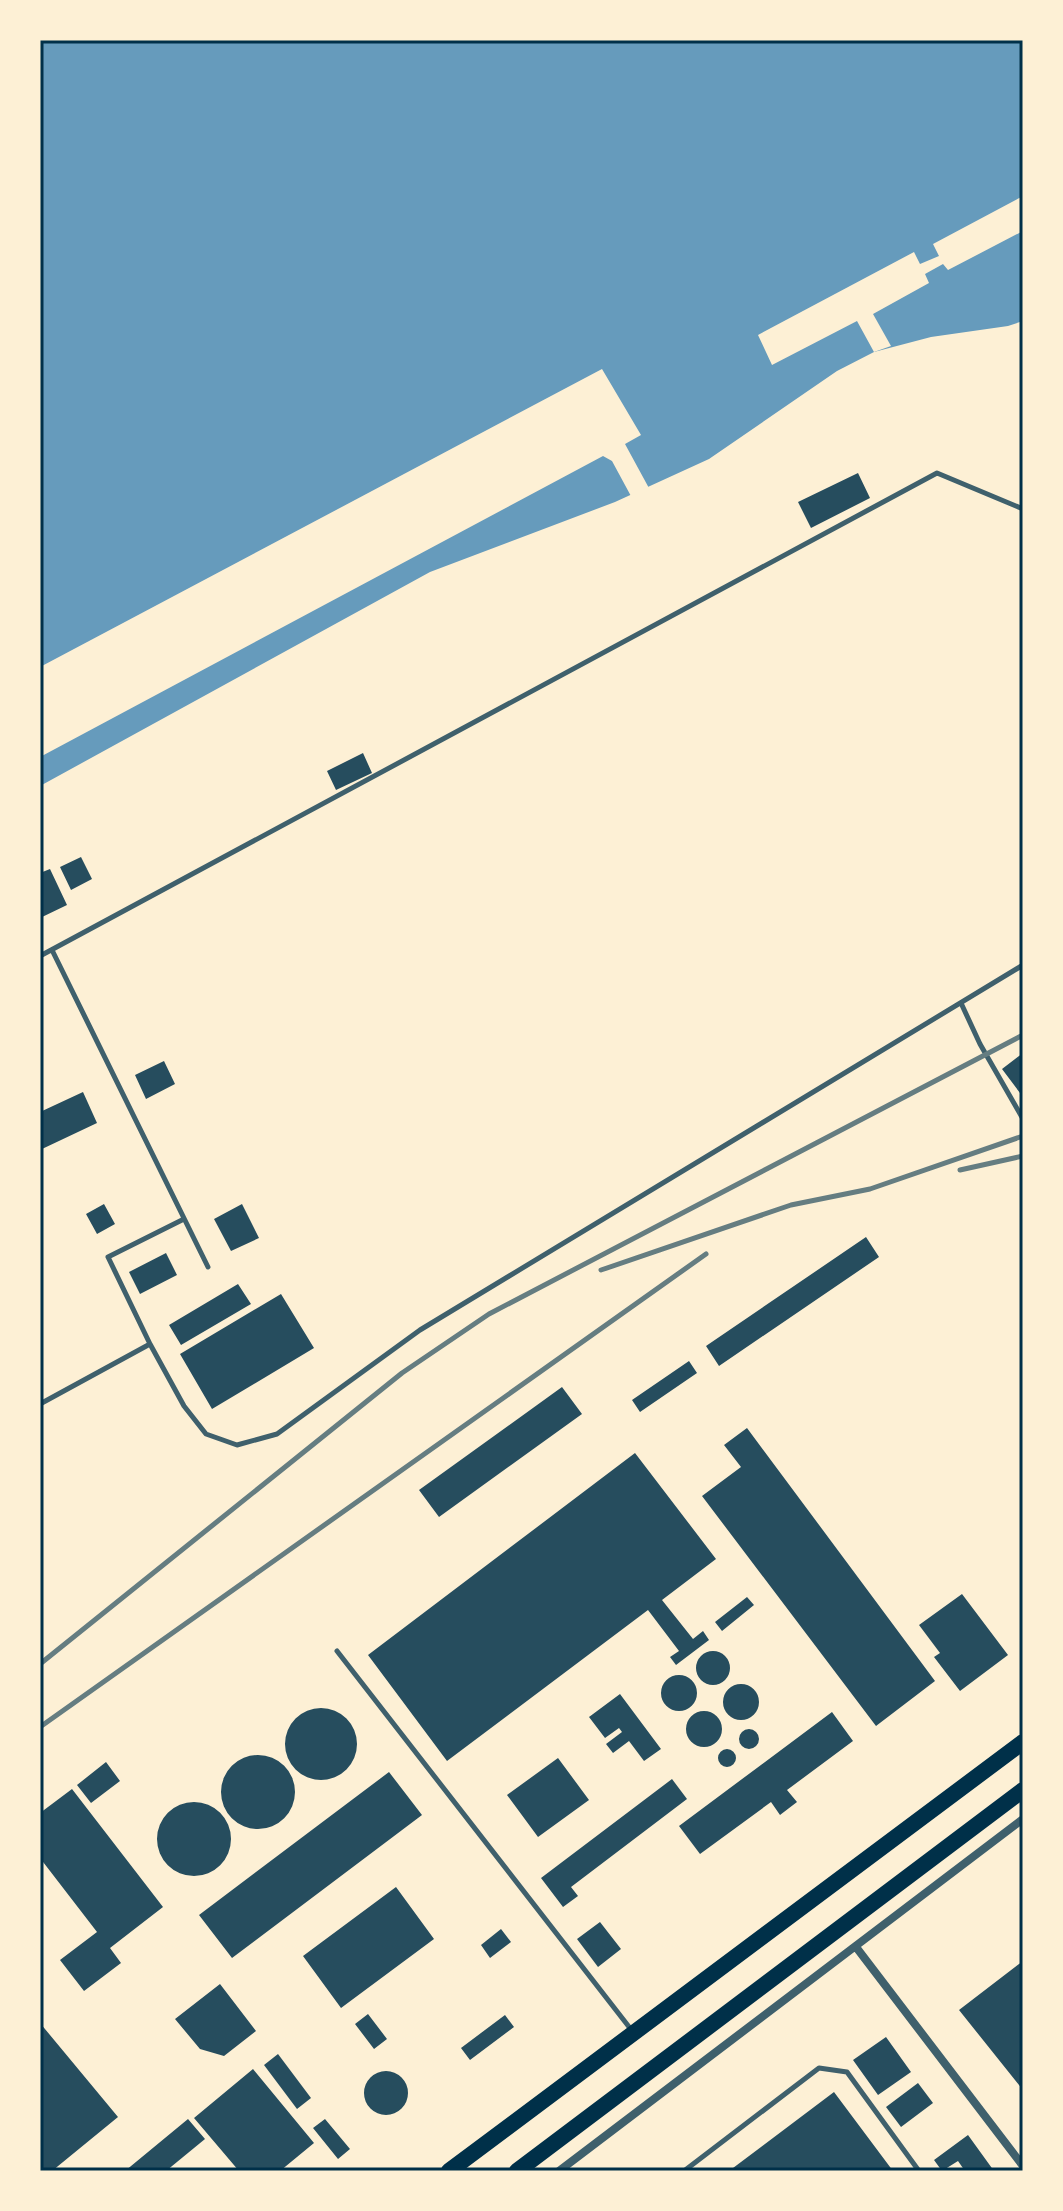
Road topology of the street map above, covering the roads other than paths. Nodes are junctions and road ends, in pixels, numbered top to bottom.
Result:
1 (1023, 509) edge
2 (52, 950) junction
3 (40, 956) edge
4 (1023, 965) edge
5 (961, 1003) junction
6 (1023, 1119) edge
7 (184, 1219) junction
8 (208, 1267) dead end
9 (150, 1344) junction
10 (40, 1404) edge
11 (337, 1651) dead end
12 (1023, 1742) edge
13 (1023, 1790) edge
14 (1023, 1819) edge
15 (856, 1947) junction
16 (634, 2033) junction
17 (1023, 2166) edge
18 (449, 2171) edge
19 (517, 2171) edge
20 (559, 2171) edge
21 (684, 2171) edge
22 (919, 2171) edge

1 - 2 lane
2 - 3 lane
2 - 7 lane
4 - 5 lane
5 - 6 lane
5 - 9 lane
7 - 8 lane
7 - 9 lane
9 - 10 lane
11 - 16 lane
12 - 16 main road
13 - 19 main road
14 - 15 street
15 - 17 street
15 - 20 street
16 - 18 main road
21 - 22 lane

